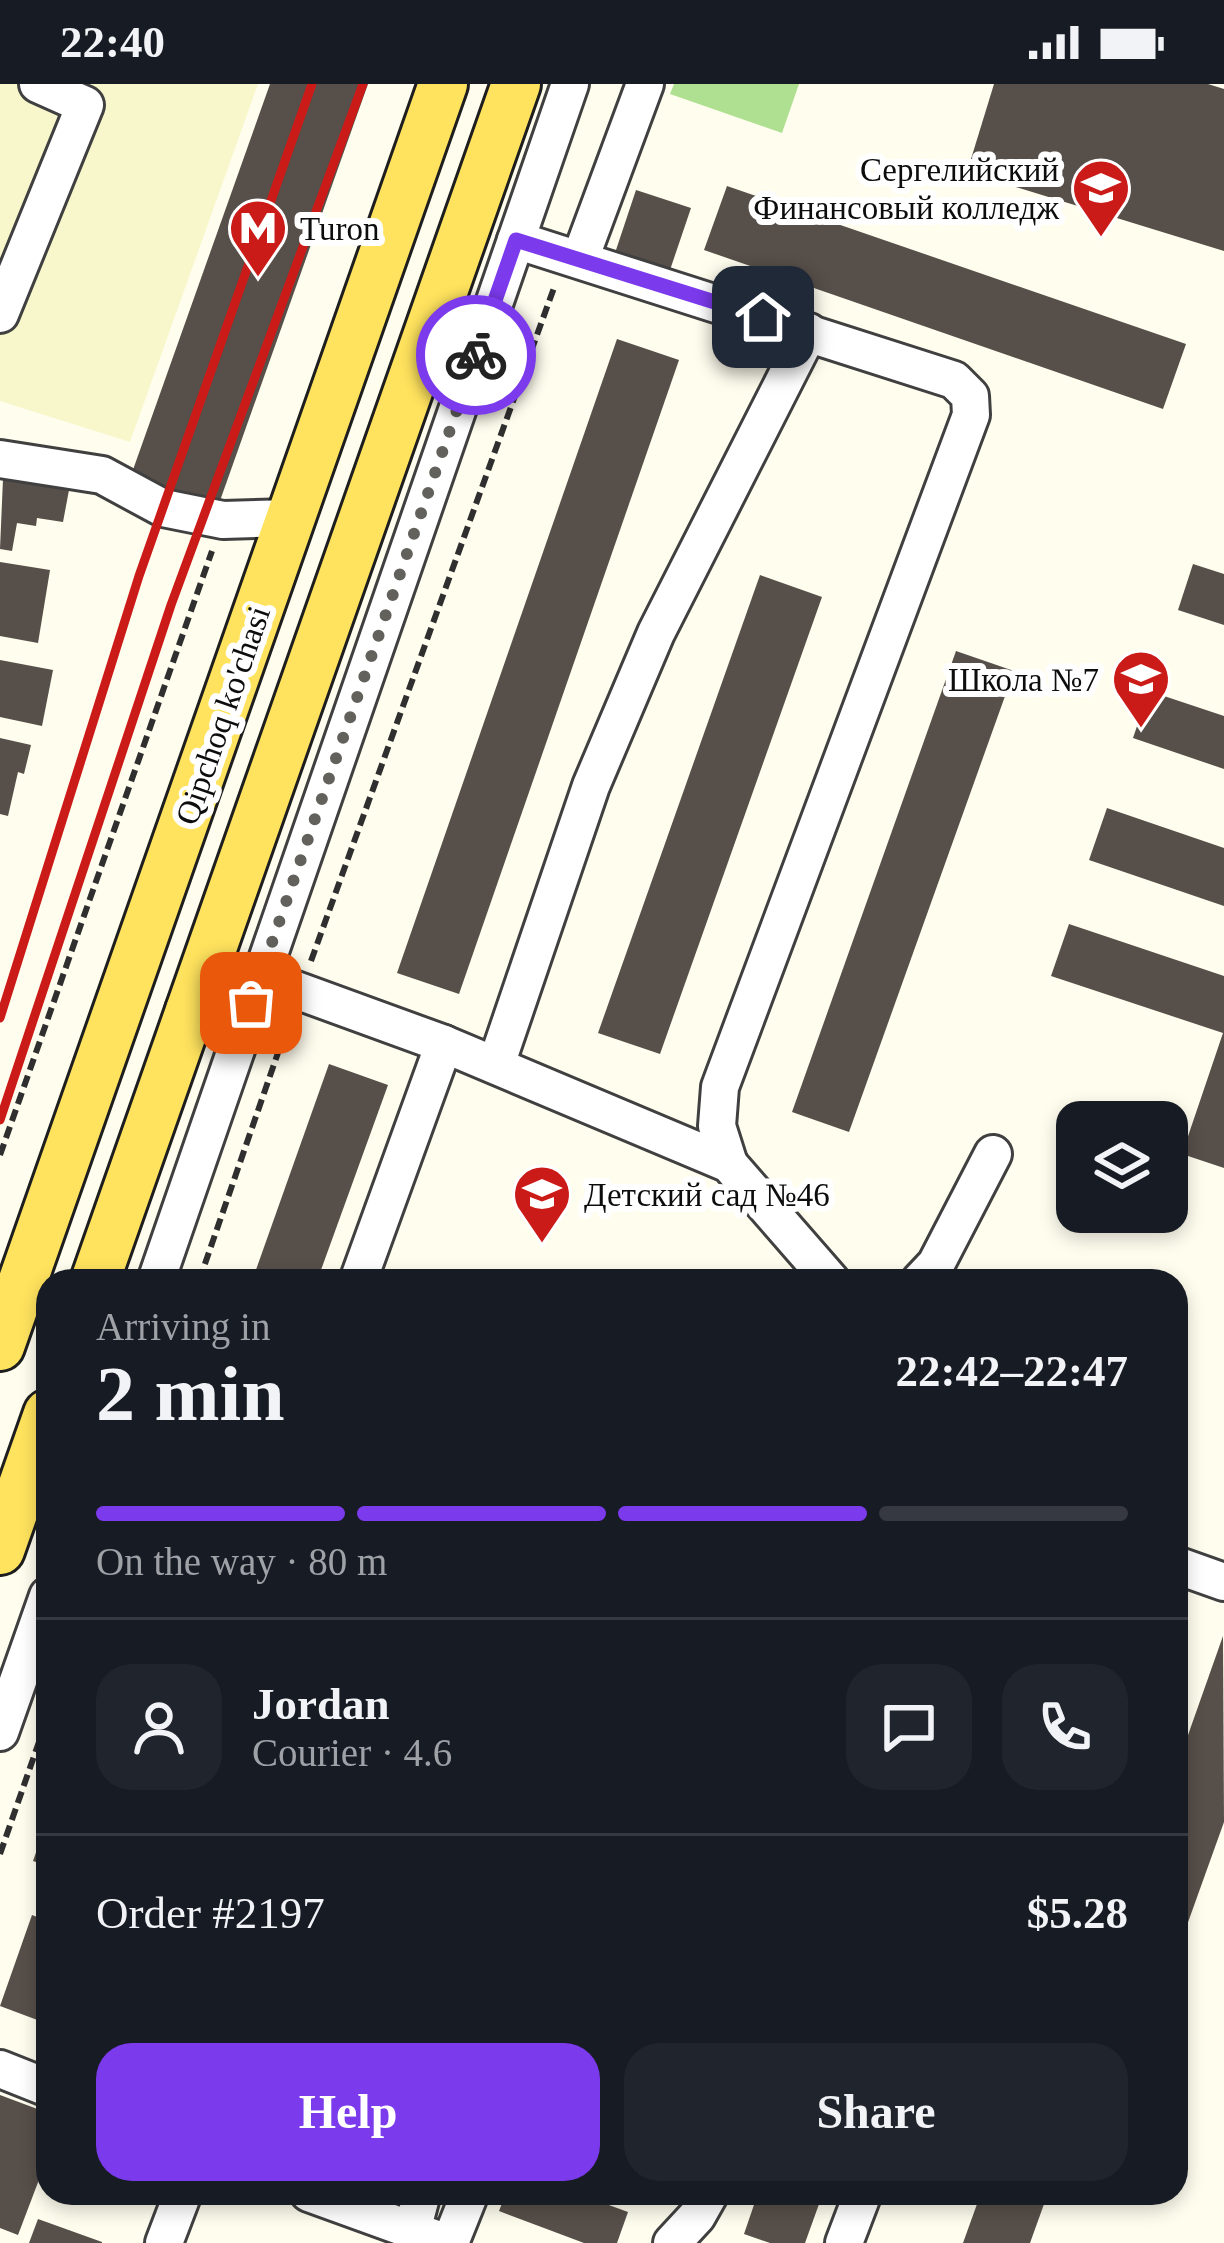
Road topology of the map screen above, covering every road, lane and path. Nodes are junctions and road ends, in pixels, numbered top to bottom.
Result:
1 (38, 84) edge
2 (570, 84) edge
3 (645, 84) edge
4 (441, 90) edge
5 (510, 101) edge
6 (516, 240) junction
7 (573, 257) junction
8 (0, 314) edge
9 (809, 332) junction
10 (0, 459) edge
11 (291, 518) junction
12 (223, 520) junction
13 (260, 977) junction
14 (299, 991) junction
15 (190, 1011) junction
16 (242, 1029) junction
17 (444, 1044) junction
18 (496, 1065) junction
19 (993, 1154) dead end
20 (0, 1155) edge
21 (729, 1163) junction
22 (99, 1269) edge
23 (160, 1269) edge
24 (203, 1269) edge
25 (362, 1269) edge
26 (821, 1269) edge
27 (931, 1269) edge
28 (0, 1346) edge
29 (36, 1448) edge
30 (0, 1550) edge
31 (1188, 1569) edge
32 (1224, 1582) edge
33 (36, 1630) edge
34 (0, 1732) edge
35 (36, 1750) edge
36 (0, 1854) edge
37 (0, 2068) edge
38 (36, 2083) edge
39 (178, 2205) edge
40 (329, 2205) edge
41 (419, 2205) edge
42 (465, 2205) edge
43 (703, 2205) edge
44 (858, 2205) edge
45 (370, 2230) edge
46 (412, 2231) junction
47 (164, 2243) edge
48 (449, 2243) edge
49 (672, 2243) edge
50 (844, 2243) edge

1 - 8 street
2 - 6 street
3 - 7 street
4 - 5 main road
4 - 11 main road, Qipchoq ko'chasi
5 - 15 main road, Qipchoq ko'chasi
6 - 7 street
6 - 13 street
7 - 9 street
7 - 14 path
9 - 18 street
9 - 21 street
10 - 12 street
11 - 12 street
11 - 28 main road, Qipchoq ko'chasi
12 - 20 path, Qipchoq ko'chasi
13 - 14 street
13 - 16 street
14 - 17 street
14 - 24 path
15 - 16 main road
15 - 22 main road, Qipchoq ko'chasi
16 - 23 street
17 - 18 street
17 - 25 street
18 - 21 street
19 - 27 street
21 - 26 street
29 - 30 main road
31 - 32 street
33 - 34 street
35 - 36 path
37 - 38 street
39 - 47 street
40 - 45 street
41 - 46 street
42 - 48 street
43 - 49 street
44 - 50 street
45 - 46 street
46 - 48 street

